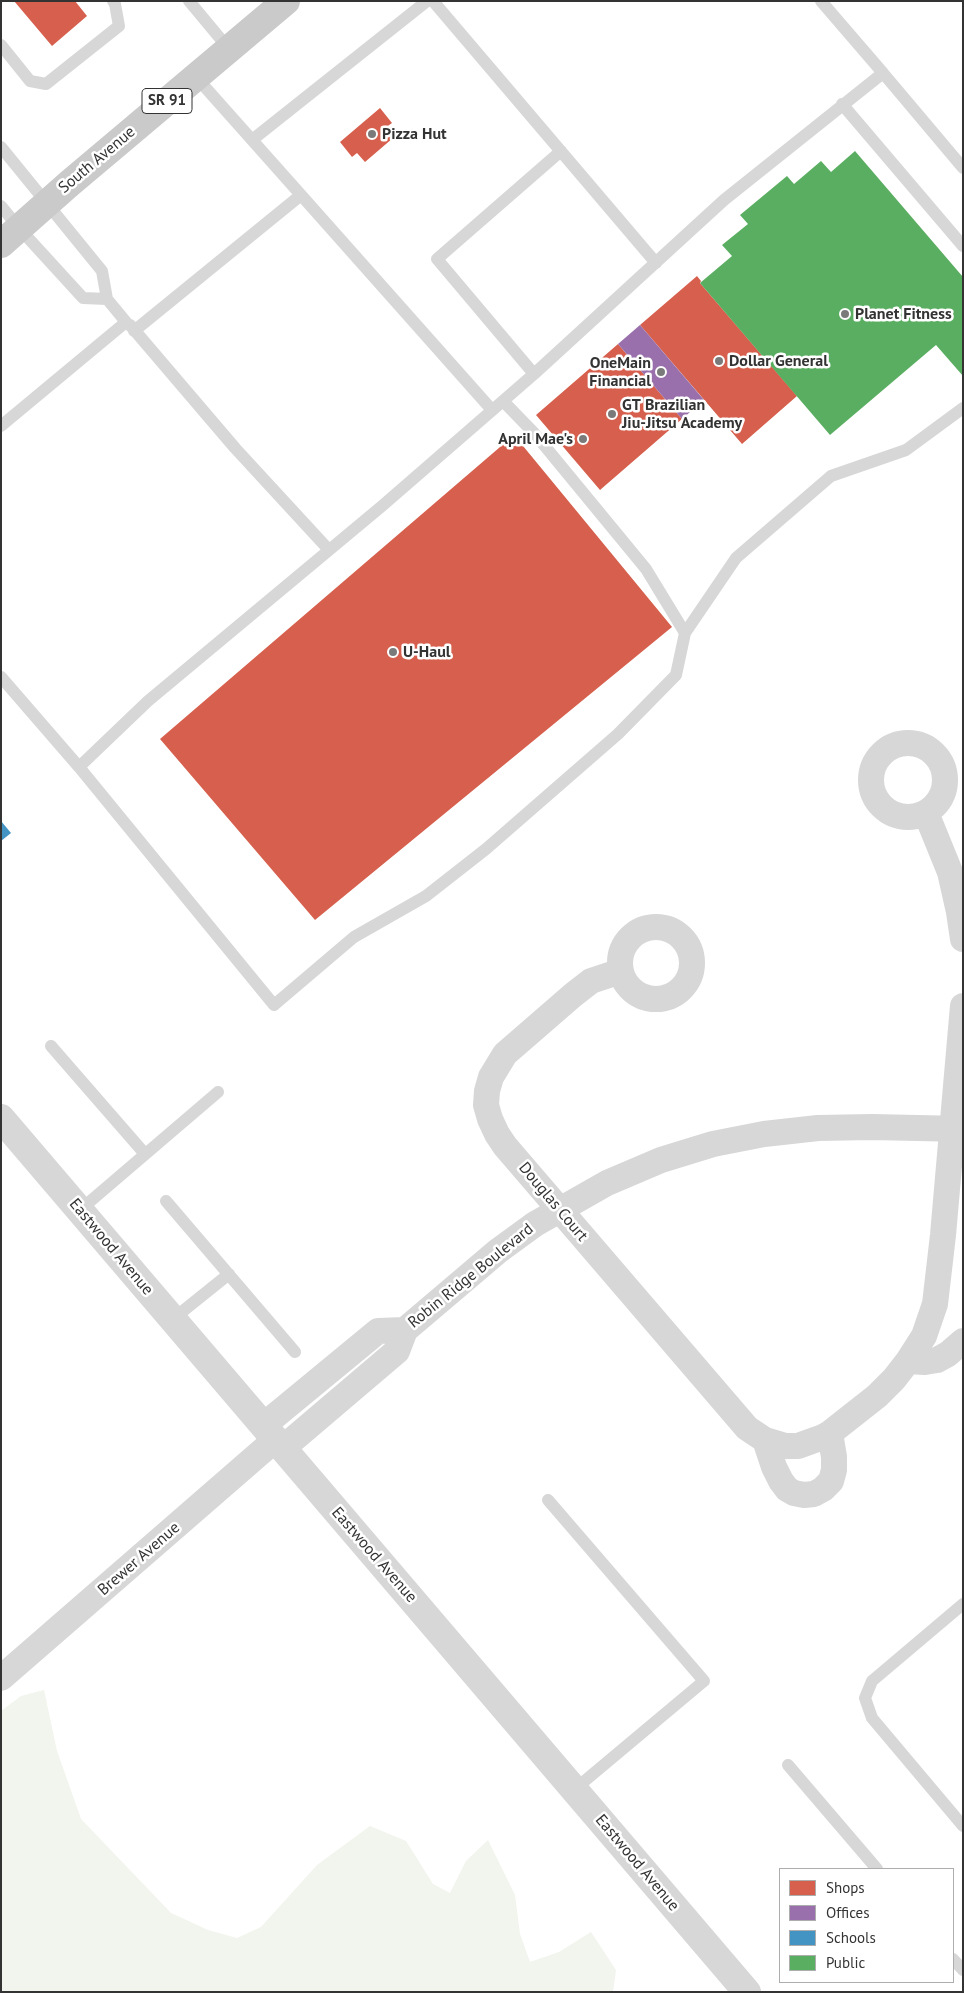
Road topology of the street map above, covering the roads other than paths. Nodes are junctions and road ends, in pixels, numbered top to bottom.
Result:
1 (113, 1) edge
2 (189, 1) edge
3 (286, 1) edge
4 (427, 1) edge
5 (433, 1) edge
6 (822, 1) edge
7 (1, 45) edge
8 (229, 49) junction
9 (883, 73) junction
10 (196, 77) junction
11 (842, 104) junction
12 (252, 140) junction
13 (1, 147) edge
14 (561, 152) junction
15 (963, 168) edge
16 (301, 195) junction
17 (48, 202) junction
18 (1, 206) edge
19 (10, 236) edge
20 (963, 246) edge
21 (656, 263) junction
22 (106, 299) junction
23 (130, 326) junction
24 (534, 374) junction
25 (503, 401) junction
26 (963, 408) edge
27 (492, 410) junction
28 (1, 426) edge
29 (329, 550) junction
30 (685, 632) junction
31 (1, 677) edge
32 (79, 767) junction
33 (926, 813) dead end
34 (963, 939) edge
35 (621, 971) dead end
36 (963, 1006) edge
37 (51, 1046) dead end
38 (218, 1092) dead end
39 (1, 1118) edge
40 (958, 1129) edge
41 (145, 1154) junction
42 (166, 1201) dead end
43 (80, 1210) junction
44 (559, 1210) junction
45 (943, 1235) junction
46 (963, 1253) edge
47 (229, 1274) junction
48 (173, 1319) junction
49 (963, 1341) edge
50 (295, 1352) dead end
51 (908, 1362) junction
52 (830, 1433) junction
53 (274, 1438) junction
54 (765, 1440) junction
55 (548, 1500) dead end
56 (963, 1604) edge
57 (1, 1678) edge
58 (788, 1765) dead end
59 (575, 1789) junction
60 (963, 1826) edge
61 (876, 1868) edge
62 (954, 1960) edge
63 (963, 1970) edge
64 (747, 1992) edge

1 - 7 lane
2 - 8 lane
3 - 8 main road, South Avenue / SR 91
4 - 12 lane
5 - 14 lane
6 - 9 lane
8 - 10 main road, South Avenue / SR 91
9 - 11 lane
9 - 15 lane
10 - 12 lane
10 - 17 main road, South Avenue / SR 91
11 - 20 lane
11 - 21 lane
12 - 16 lane
13 - 17 lane
14 - 21 lane
14 - 24 lane
16 - 23 lane
16 - 27 lane
17 - 19 main road, South Avenue / SR 91
17 - 22 lane
18 - 19 lane
19 - 22 lane
21 - 24 lane
22 - 23 lane
23 - 28 lane
23 - 29 lane
24 - 25 lane
25 - 27 lane
25 - 30 lane
26 - 30 lane
27 - 29 lane
29 - 32 lane
30 - 32 lane
31 - 32 lane
33 - 34 street
35 - 44 street, Douglas Court
36 - 40 street
37 - 41 lane
38 - 41 lane
39 - 43 street, Eastwood Avenue
40 - 44 street, Robin Ridge Boulevard
40 - 45 street
41 - 43 lane
42 - 47 lane
43 - 48 street, Eastwood Avenue
44 - 53 street, Robin Ridge Boulevard
44 - 54 street, Douglas Court
45 - 46 street
45 - 51 street
47 - 48 lane
47 - 50 lane
48 - 53 street, Eastwood Avenue
49 - 51 street
51 - 52 street
52 - 54 street
52 - 54 street
53 - 57 street, Brewer Avenue
53 - 59 street, Eastwood Avenue
55 - 59 lane
56 - 60 lane
58 - 61 lane
59 - 64 street, Eastwood Avenue
62 - 63 lane

